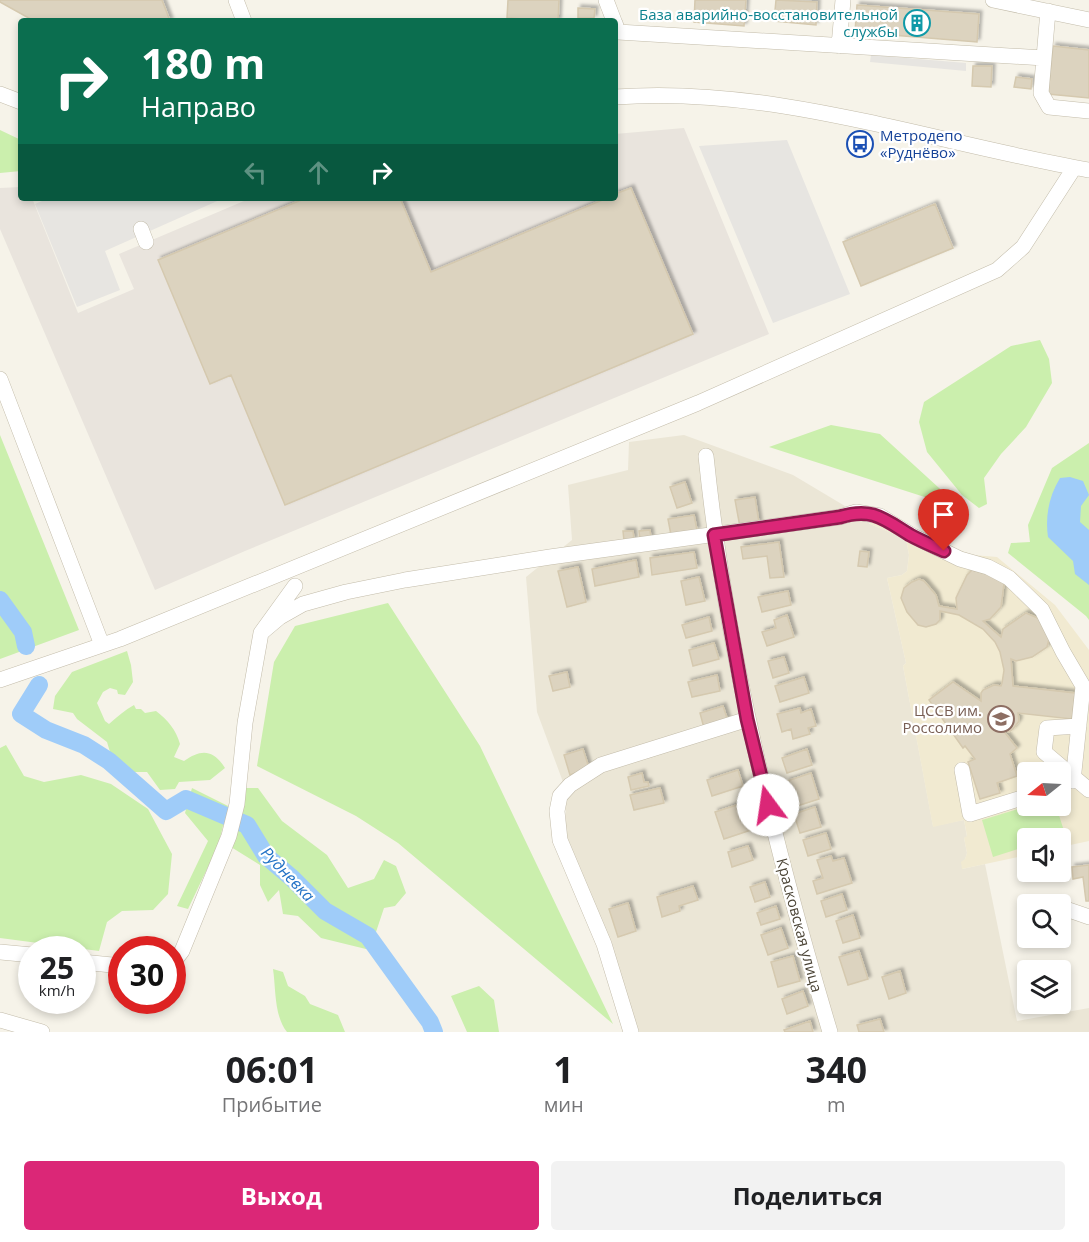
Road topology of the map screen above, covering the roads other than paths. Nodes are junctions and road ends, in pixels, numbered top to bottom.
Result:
1 (236, 0) edge
2 (606, 0) edge
3 (843, 0) edge
4 (993, 0) edge
5 (1048, 11) junction
6 (243, 18) edge
7 (613, 18) edge
8 (1089, 20) edge
9 (618, 32) edge
10 (839, 46) junction
11 (1044, 58) junction
12 (0, 94) edge
13 (618, 97) edge
14 (18, 101) edge
15 (1089, 111) edge
16 (1082, 169) edge
17 (0, 379) edge
18 (706, 456) dead end
19 (714, 535) junction
20 (295, 586) dead end
21 (261, 633) junction
22 (102, 645) junction
23 (0, 680) edge
24 (747, 719) junction
25 (1079, 726) junction
26 (1053, 762) edge
27 (962, 770) dead end
28 (1071, 781) edge
29 (1089, 790) edge
30 (1017, 799) edge
31 (1071, 911) edge
32 (1089, 917) edge
33 (186, 941) edge
34 (0, 952) edge
35 (18, 954) edge
36 (0, 1020) edge
37 (39, 1032) edge
38 (630, 1032) edge
39 (830, 1032) edge

1 - 6 street
2 - 7 street
3 - 10 street
4 - 5 street
5 - 8 street
5 - 11 street
9 - 10 street
10 - 11 street
11 - 15 street
12 - 14 street
13 - 16 street
16 - 22 street
17 - 22 street
18 - 19 street, Красковская улица
19 - 21 street
19 - 24 street, Красковская улица
19 - 25 street
20 - 21 street
21 - 33 street
22 - 23 street
24 - 38 street
24 - 39 street, Красковская улица
25 - 26 street
25 - 28 street
27 - 30 street
28 - 29 street
31 - 32 street
34 - 35 street
36 - 37 street

